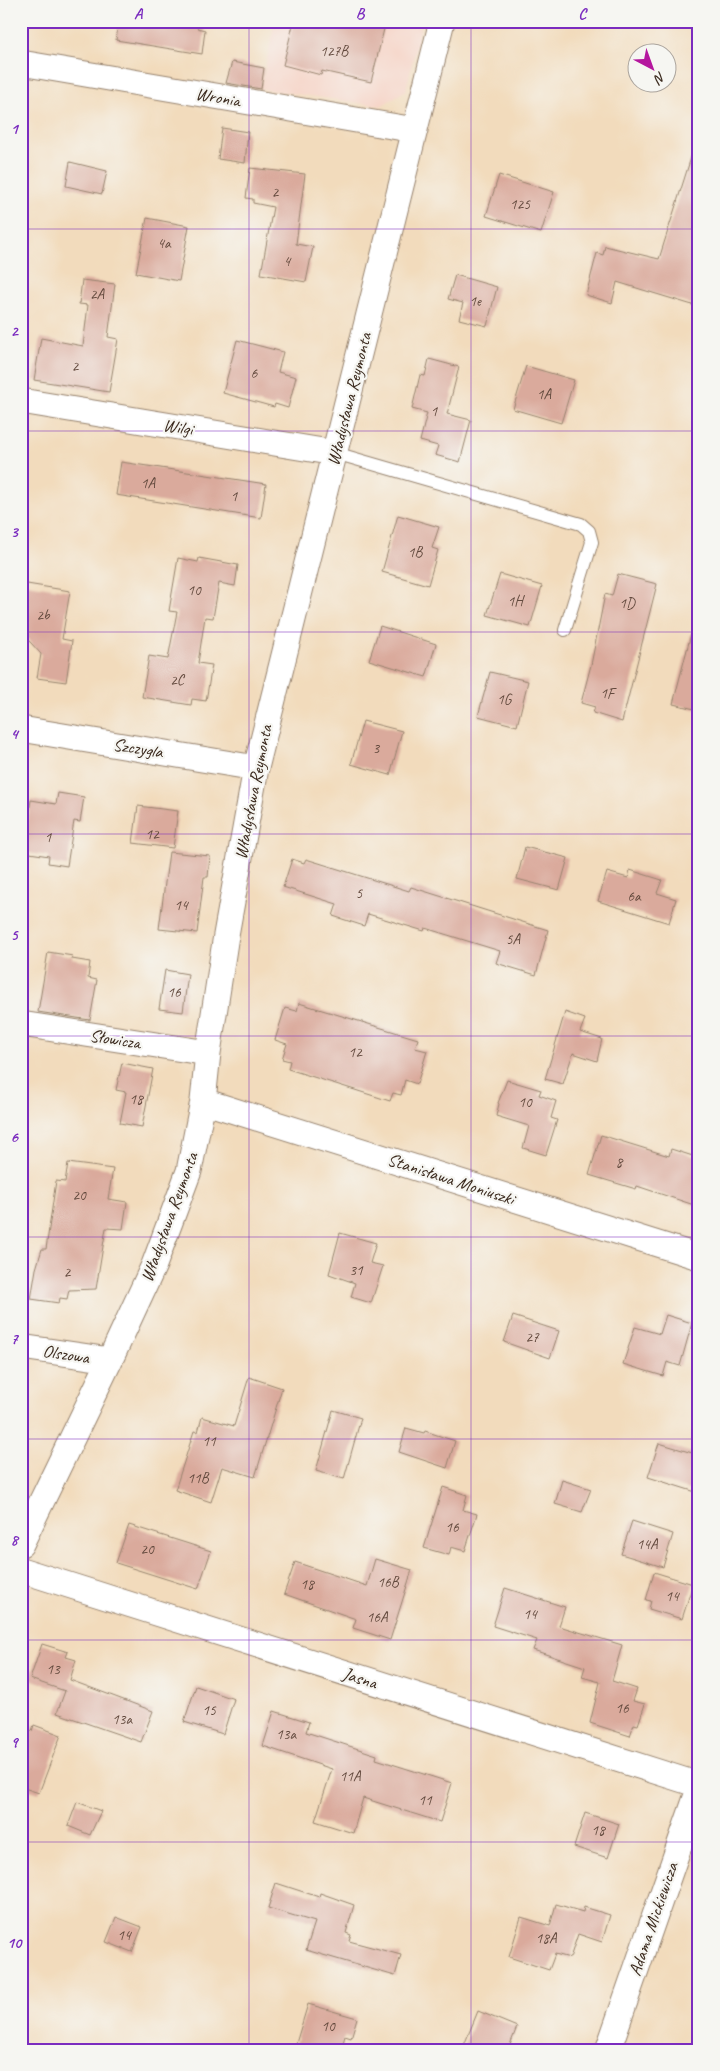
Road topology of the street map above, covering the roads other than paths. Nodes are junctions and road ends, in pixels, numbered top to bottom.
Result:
1 (442, 21) edge
2 (21, 63) edge
3 (415, 130) junction
4 (21, 401) edge
5 (335, 453) junction
6 (566, 630) dead end
7 (21, 729) edge
8 (256, 768) junction
9 (21, 1024) edge
10 (208, 1053) junction
11 (203, 1101) junction
12 (699, 1257) edge
13 (21, 1346) edge
14 (110, 1360) junction
15 (21, 1544) edge
16 (21, 1570) edge
17 (699, 1787) edge
18 (608, 2050) edge

1 - 3 street, Władysława Reymonta
2 - 3 street, Wronia
3 - 5 street, Władysława Reymonta
4 - 5 street, Wilgi
5 - 6 lane
5 - 8 street, Władysława Reymonta
7 - 8 street, Szczygla
8 - 10 street, Władysława Reymonta
9 - 10 street, Słowicza
10 - 11 street, Władysława Reymonta
11 - 12 street, Stanisława Moniuszki
11 - 14 street, Władysława Reymonta
13 - 14 street, Olszowa
14 - 15 street, Władysława Reymonta
16 - 17 street, Jasna
17 - 18 street, Adama Mickiewicza

